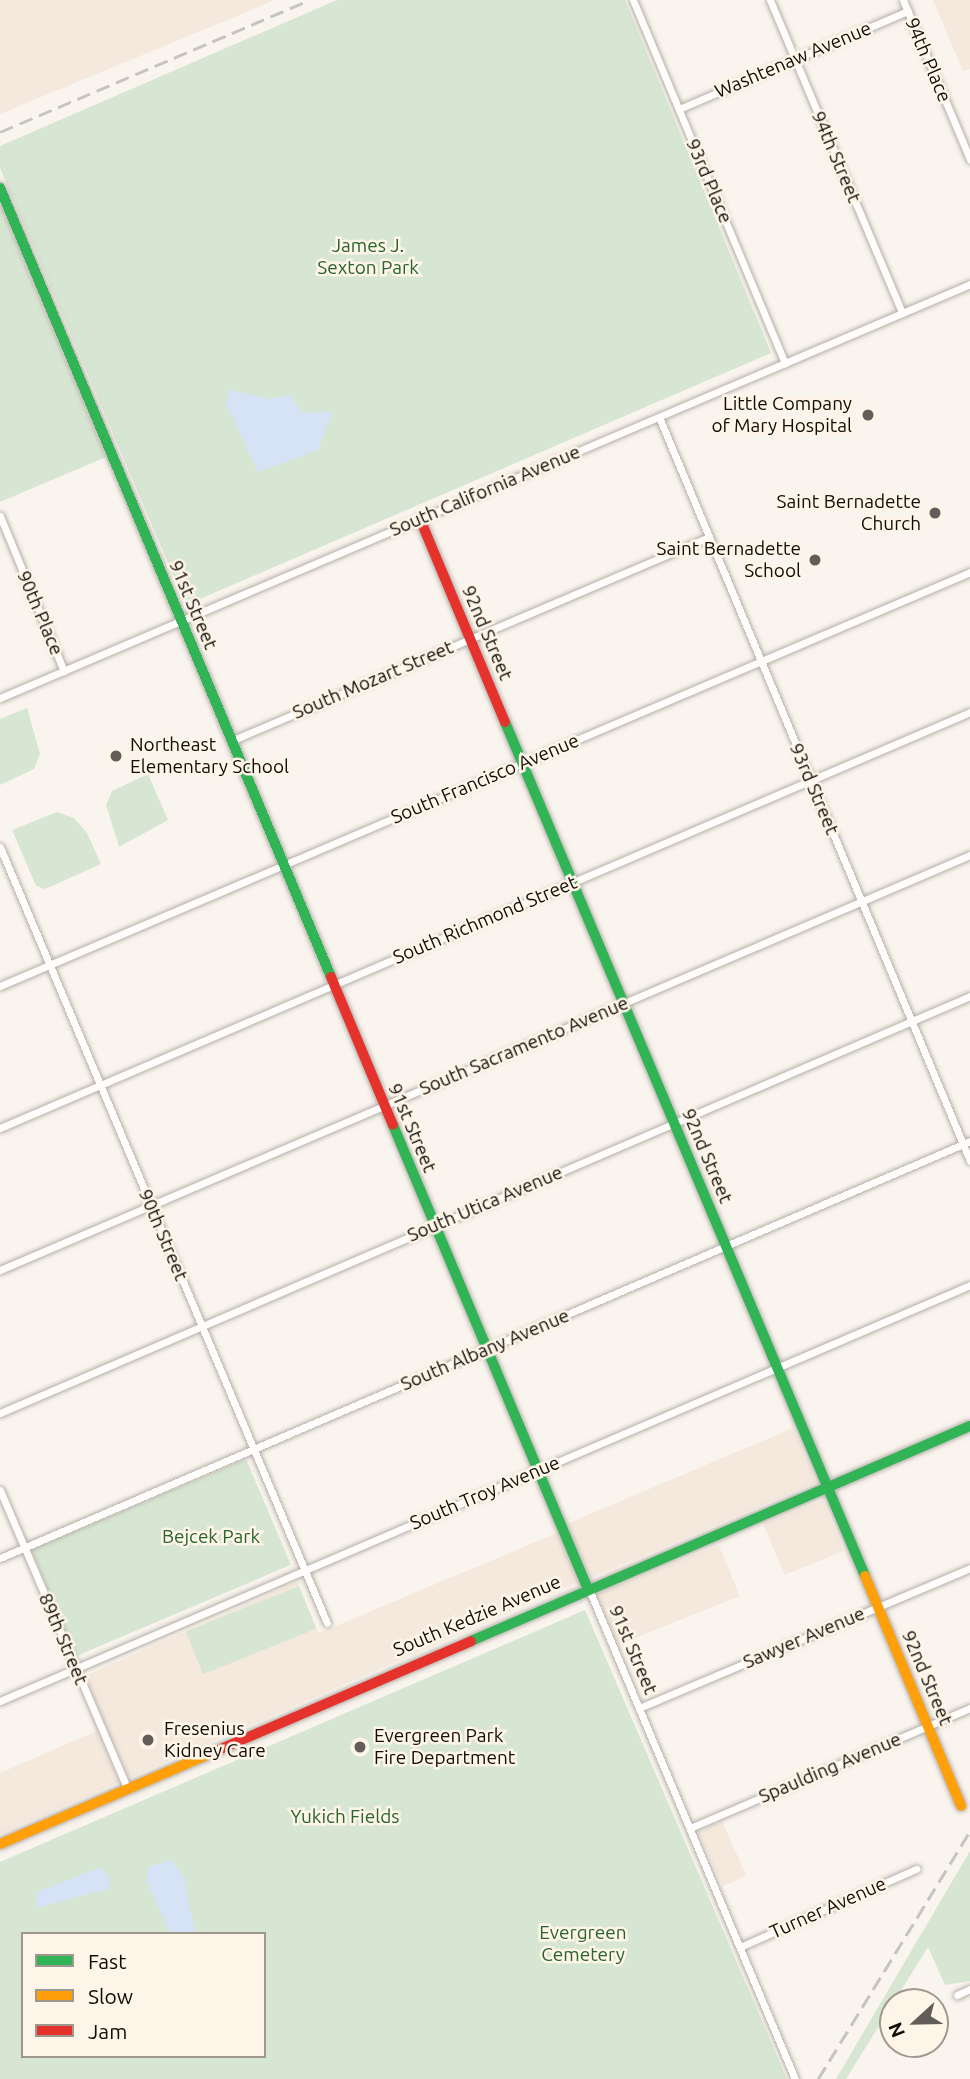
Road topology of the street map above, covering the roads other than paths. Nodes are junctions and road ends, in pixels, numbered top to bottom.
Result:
1 (633, 0) edge
2 (769, 0) edge
3 (903, 0) edge
4 (908, 11) junction
5 (794, 60) junction
6 (679, 109) junction
7 (970, 159) edge
8 (0, 188) edge
9 (970, 284) edge
10 (902, 313) junction
11 (785, 363) junction
12 (659, 417) junction
13 (0, 516) edge
14 (420, 519) junction
15 (709, 537) junction
16 (970, 572) edge
17 (180, 621) junction
18 (470, 639) junction
19 (761, 661) junction
20 (64, 671) junction
21 (0, 698) edge
22 (970, 712) edge
23 (231, 741) junction
24 (522, 763) junction
25 (811, 780) junction
26 (0, 847) edge
27 (970, 855) edge
28 (282, 866) junction
29 (573, 882) junction
30 (861, 901) junction
31 (50, 965) junction
32 (333, 985) junction
33 (0, 986) edge
34 (970, 996) edge
35 (624, 1003) junction
36 (911, 1021) junction
37 (100, 1085) junction
38 (384, 1106) junction
39 (674, 1123) junction
40 (0, 1128) edge
41 (966, 1142) edge
42 (970, 1161) edge
43 (151, 1206) junction
44 (435, 1226) junction
45 (726, 1246) junction
46 (0, 1270) edge
47 (970, 1285) edge
48 (202, 1326) junction
49 (486, 1349) junction
50 (777, 1368) junction
51 (0, 1413) edge
52 (970, 1426) edge
53 (253, 1449) junction
54 (538, 1471) junction
55 (827, 1486) junction
56 (0, 1490) edge
57 (24, 1548) junction
58 (0, 1558) edge
59 (970, 1568) edge
60 (304, 1571) junction
61 (587, 1587) junction
62 (877, 1607) junction
63 (327, 1623) dead end
64 (76, 1669) junction
65 (0, 1701) edge
66 (639, 1708) junction
67 (970, 1708) edge
68 (928, 1726) junction
69 (127, 1788) junction
70 (961, 1806) dead end
71 (690, 1828) junction
72 (0, 1844) edge
73 (916, 1869) dead end
74 (740, 1947) junction
75 (970, 1989) edge
76 (957, 1995) dead end
77 (795, 2079) edge

1 - 6 street, 93rd Place
2 - 5 street, 94th Street
3 - 4 street, 94th Place
4 - 5 street, Washtenaw Avenue
4 - 7 street, 94th Place
5 - 6 street, Washtenaw Avenue
5 - 10 street, 94th Street
6 - 11 street, 93rd Place
8 - 17 street, 91st Street
9 - 10 street, South California Avenue
10 - 11 street, South California Avenue
11 - 12 street, South California Avenue
12 - 14 street, South California Avenue
12 - 15 street, 93rd Street
13 - 20 street, 90th Place
14 - 17 street, South California Avenue
14 - 18 street, 92nd Street
15 - 18 street, South Mozart Street
15 - 19 street, 93rd Street
16 - 19 street, South Francisco Avenue
17 - 20 street, South California Avenue
17 - 23 street, 91st Street
18 - 23 street, South Mozart Street
18 - 24 street, 92nd Street
19 - 24 street, South Francisco Avenue
19 - 25 street, 93rd Street
20 - 21 street, South California Avenue
22 - 25 street, South Richmond Street
23 - 28 street, 91st Street
24 - 28 street, South Francisco Avenue
24 - 29 street, 92nd Street
25 - 29 street, South Richmond Street
25 - 30 street, 93rd Street
26 - 31 street, 90th Street
27 - 30 street, South Sacramento Avenue
28 - 31 street, South Francisco Avenue
28 - 32 street, 91st Street
29 - 32 street, South Richmond Street
29 - 35 street, 92nd Street
30 - 35 street, South Sacramento Avenue
30 - 36 street, 93rd Street
31 - 33 street, South Francisco Avenue
31 - 37 street, 90th Street
32 - 37 street, South Richmond Street
32 - 38 street, 91st Street
34 - 36 street, South Utica Avenue
35 - 38 street, South Sacramento Avenue
35 - 39 street, 92nd Street
36 - 39 street, South Utica Avenue
36 - 41 street, 93rd Street
37 - 40 street, South Richmond Street
37 - 43 street, 90th Street
38 - 43 street, South Sacramento Avenue
38 - 44 street, 91st Street
39 - 44 street, South Utica Avenue
39 - 45 street, 92nd Street
41 - 42 street, 93rd Street
41 - 45 street, South Albany Avenue
43 - 46 street, South Sacramento Avenue
43 - 48 street, 90th Street
44 - 48 street, South Utica Avenue
44 - 49 street, 91st Street
45 - 49 street, South Albany Avenue
45 - 50 street, 92nd Street
47 - 50 street, South Troy Avenue
48 - 51 street, South Utica Avenue
48 - 53 street, 90th Street
49 - 53 street, South Albany Avenue
49 - 54 street, 91st Street
50 - 54 street, South Troy Avenue
50 - 55 street, 92nd Street
52 - 55 street, South Kedzie Avenue
53 - 57 street, South Albany Avenue
53 - 60 street, 90th Street
54 - 60 street, South Troy Avenue
54 - 61 street, 91st Street
55 - 61 street, South Kedzie Avenue
55 - 62 street, 92nd Street
56 - 57 street, 89th Street
57 - 58 street, South Albany Avenue
57 - 64 street, 89th Street
59 - 62 street, Sawyer Avenue
60 - 63 street, 90th Street
60 - 64 street, South Troy Avenue
61 - 66 street, 91st Street
61 - 69 street, South Kedzie Avenue
62 - 66 street, Sawyer Avenue
62 - 68 street, 92nd Street
64 - 65 street, South Troy Avenue
64 - 69 street, 89th Street
66 - 71 street, 91st Street
67 - 68 street, Spaulding Avenue
68 - 70 street, 92nd Street
68 - 71 street, Spaulding Avenue
69 - 72 street, South Kedzie Avenue
71 - 74 street, 91st Street
73 - 74 street, Turner Avenue
74 - 77 street, 91st Street
75 - 76 street

